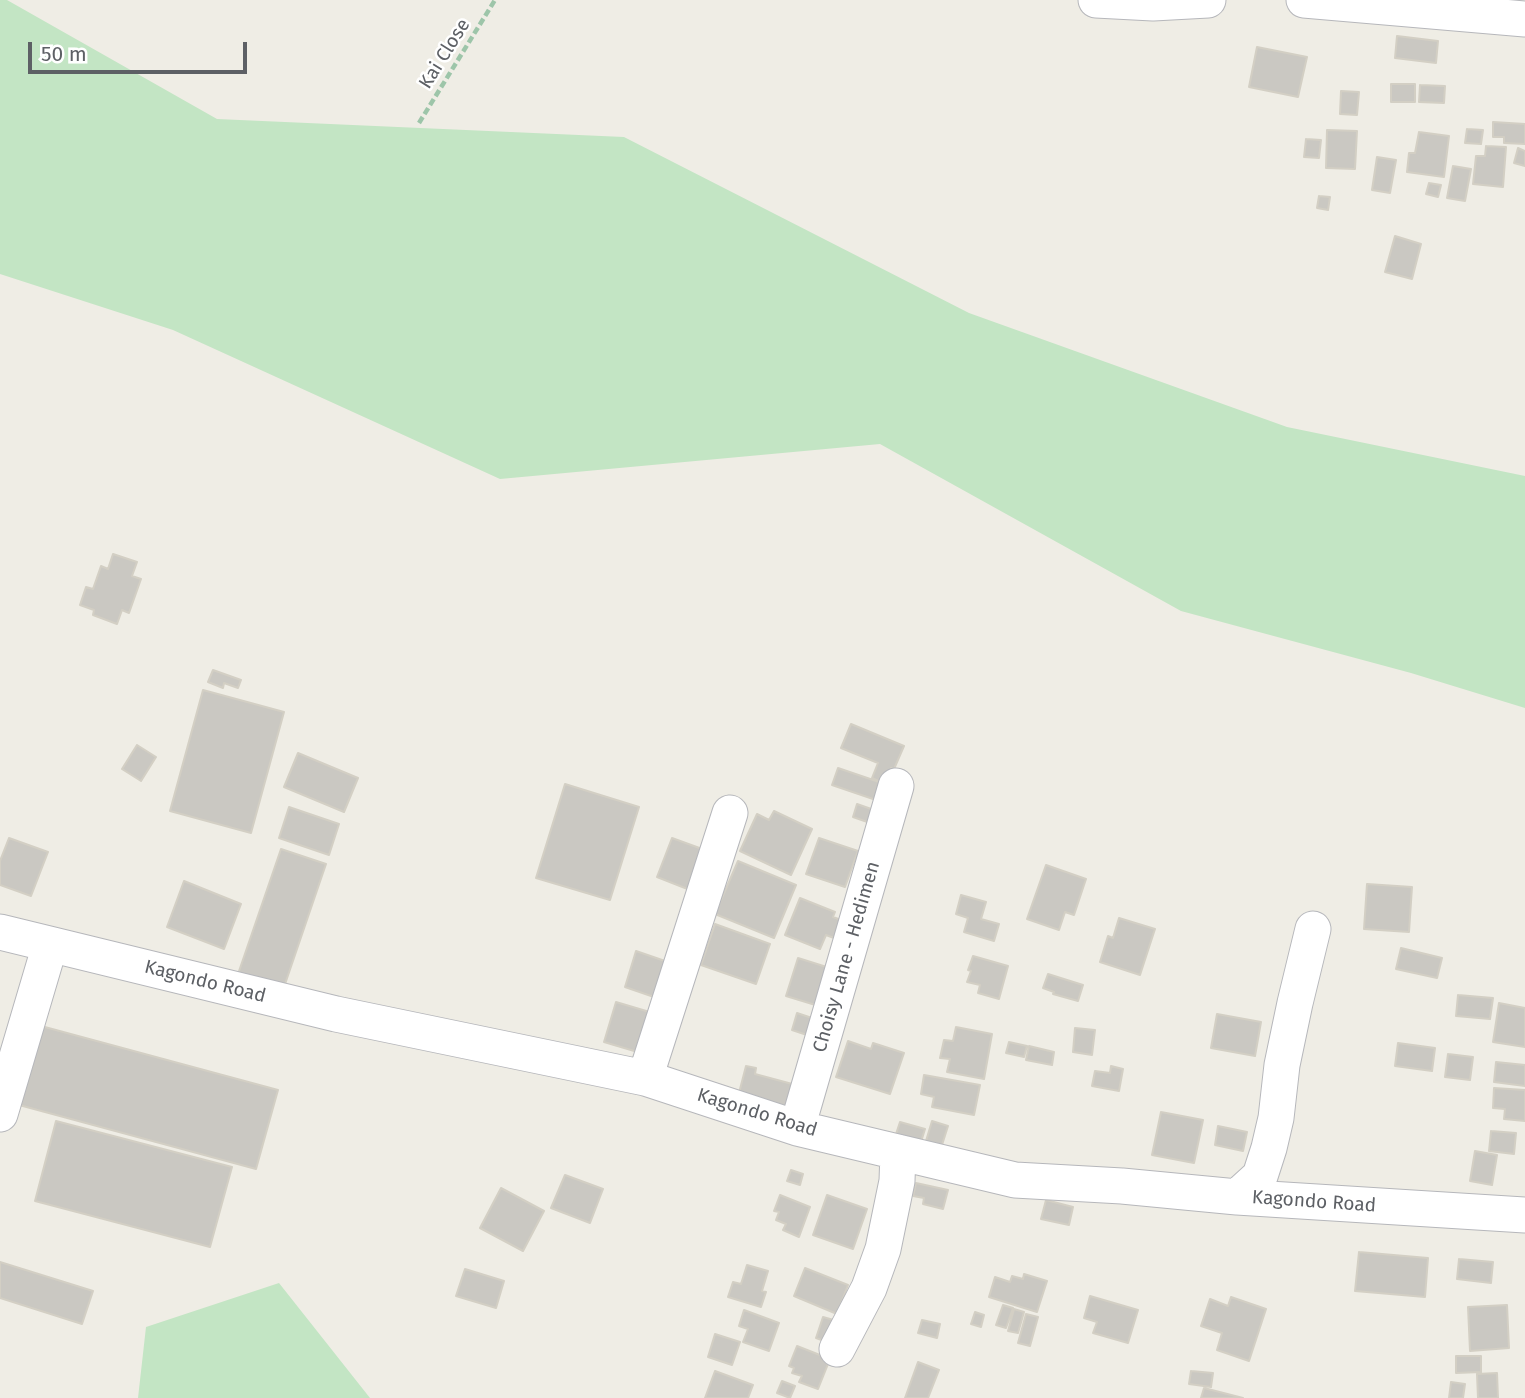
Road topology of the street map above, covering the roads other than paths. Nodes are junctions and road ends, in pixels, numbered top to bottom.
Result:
1 (1096, 0) edge
2 (1208, 0) edge
3 (1304, 0) edge
4 (1525, 19) edge
5 (896, 786) dead end
6 (730, 813) dead end
7 (1313, 929) dead end
8 (0, 932) edge
9 (50, 944) junction
10 (645, 1077) junction
11 (0, 1114) edge
12 (797, 1128) junction
13 (898, 1152) junction
14 (1237, 1197) junction
15 (1525, 1215) edge
16 (837, 1349) dead end

1 - 2 street
3 - 4 street
5 - 12 street, Choisy Lane - Hedimen
6 - 10 street
7 - 14 street
8 - 9 street, Kagondo Road
9 - 10 street, Kagondo Road
9 - 11 street
10 - 12 street, Kagondo Road
12 - 13 street, Kagondo Road
13 - 14 street, Kagondo Road
13 - 16 street
14 - 15 street, Kagondo Road

